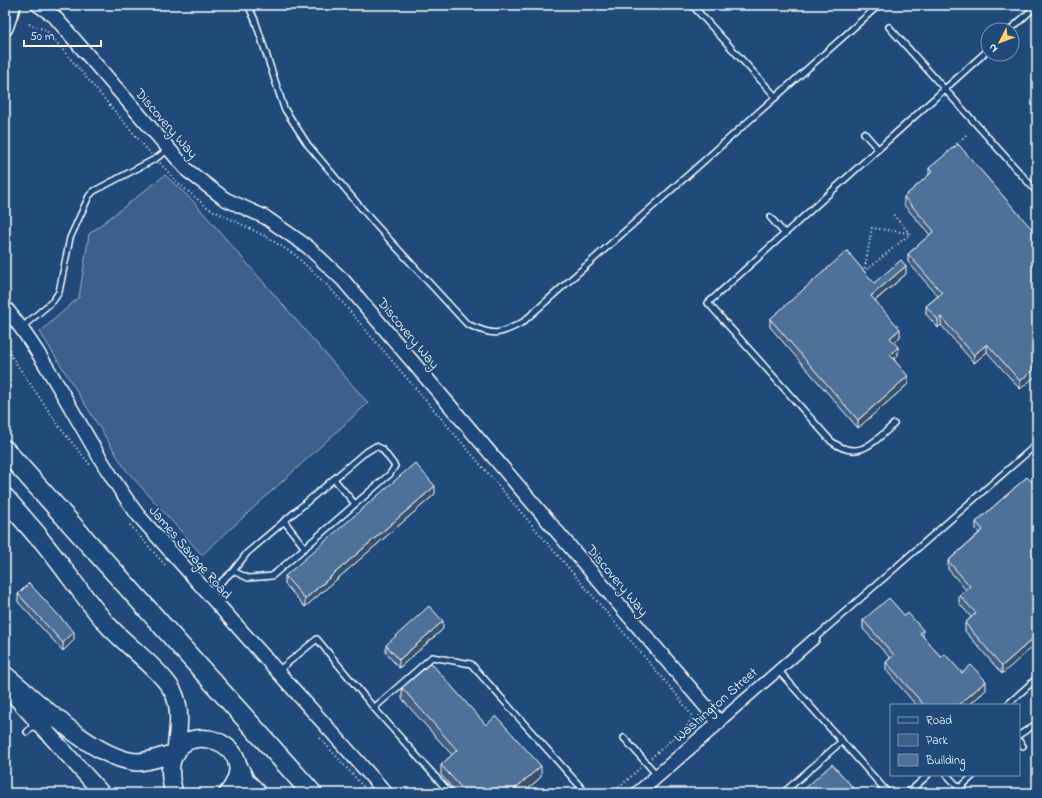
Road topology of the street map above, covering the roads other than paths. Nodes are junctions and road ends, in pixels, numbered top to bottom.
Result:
1 (13, 5) edge
2 (38, 5) edge
3 (248, 5) edge
4 (692, 5) edge
5 (879, 5) edge
6 (1037, 5) edge
7 (1019, 22) edge
8 (889, 27) dead end
9 (5, 28) edge
10 (980, 57) edge
11 (945, 89) junction
12 (776, 97) junction
13 (864, 133) dead end
14 (878, 149) junction
15 (169, 150) junction
16 (1037, 192) edge
17 (770, 217) dead end
18 (785, 234) junction
19 (5, 307) edge
20 (21, 328) junction
21 (894, 424) dead end
22 (1037, 444) edge
23 (5, 450) edge
24 (334, 479) junction
25 (5, 498) edge
26 (355, 504) junction
27 (284, 521) junction
28 (37, 535) joint
29 (306, 548) junction
30 (233, 570) junction
31 (207, 595) junction
32 (814, 639) joint
33 (778, 670) junction
34 (277, 672) junction
35 (5, 675) edge
36 (1037, 678) edge
37 (5, 686) edge
38 (1008, 704) edge
39 (374, 708) junction
40 (60, 720) junction
41 (719, 722) junction
42 (1036, 724) edge
43 (32, 727) junction
44 (1020, 734) edge
45 (624, 738) dead end
46 (842, 741) junction
47 (1020, 742) edge
48 (1023, 746) dead end
49 (176, 753) junction
50 (236, 760) junction
51 (171, 775) junction
52 (658, 775) junction
53 (927, 776) edge
54 (948, 776) edge
55 (973, 776) edge
56 (960, 788) junction
57 (102, 793) edge
58 (174, 793) edge
59 (180, 793) edge
60 (228, 793) edge
61 (258, 793) edge
62 (312, 793) edge
63 (386, 793) edge
64 (450, 793) edge
65 (586, 793) edge
66 (638, 793) edge
67 (783, 793) edge
68 (888, 793) edge
69 (908, 793) edge
70 (954, 793) edge
71 (964, 793) edge

1 - 9 main road
2 - 15 street, Discovery Way
3 - 12 lane
4 - 12 lane
5 - 12 lane
6 - 7 lane
8 - 11 lane
10 - 11 lane
11 - 14 lane
11 - 16 lane
13 - 14 lane
14 - 18 lane
15 - 20 lane
15 - 41 street, Discovery Way
17 - 18 lane
18 - 21 lane
19 - 20 street, James Savage Road
20 - 31 street, James Savage Road
22 - 32 lane
23 - 62 highway
24 - 26 lane
24 - 26 lane
24 - 27 lane
25 - 28 highway
26 - 29 lane
27 - 29 lane
27 - 30 lane
28 - 49 highway
29 - 30 lane
30 - 31 lane
31 - 34 street, James Savage Road
32 - 33 street, Washington Street
33 - 41 street, Washington Street
33 - 46 lane
34 - 39 lane
34 - 63 street, James Savage Road
35 - 40 highway
36 - 38 lane
37 - 43 main road
39 - 64 lane
39 - 65 lane
40 - 43 highway
40 - 49 highway
41 - 52 street, Washington Street
42 - 44 lane
43 - 57 main road
45 - 52 lane
46 - 67 lane
46 - 68 lane
47 - 48 lane
49 - 50 highway
49 - 51 highway
50 - 60 highway
50 - 61 highway
51 - 58 highway
51 - 59 highway
52 - 66 street, Washington Street
53 - 69 lane
54 - 56 lane
55 - 56 lane
56 - 70 lane
56 - 71 lane

